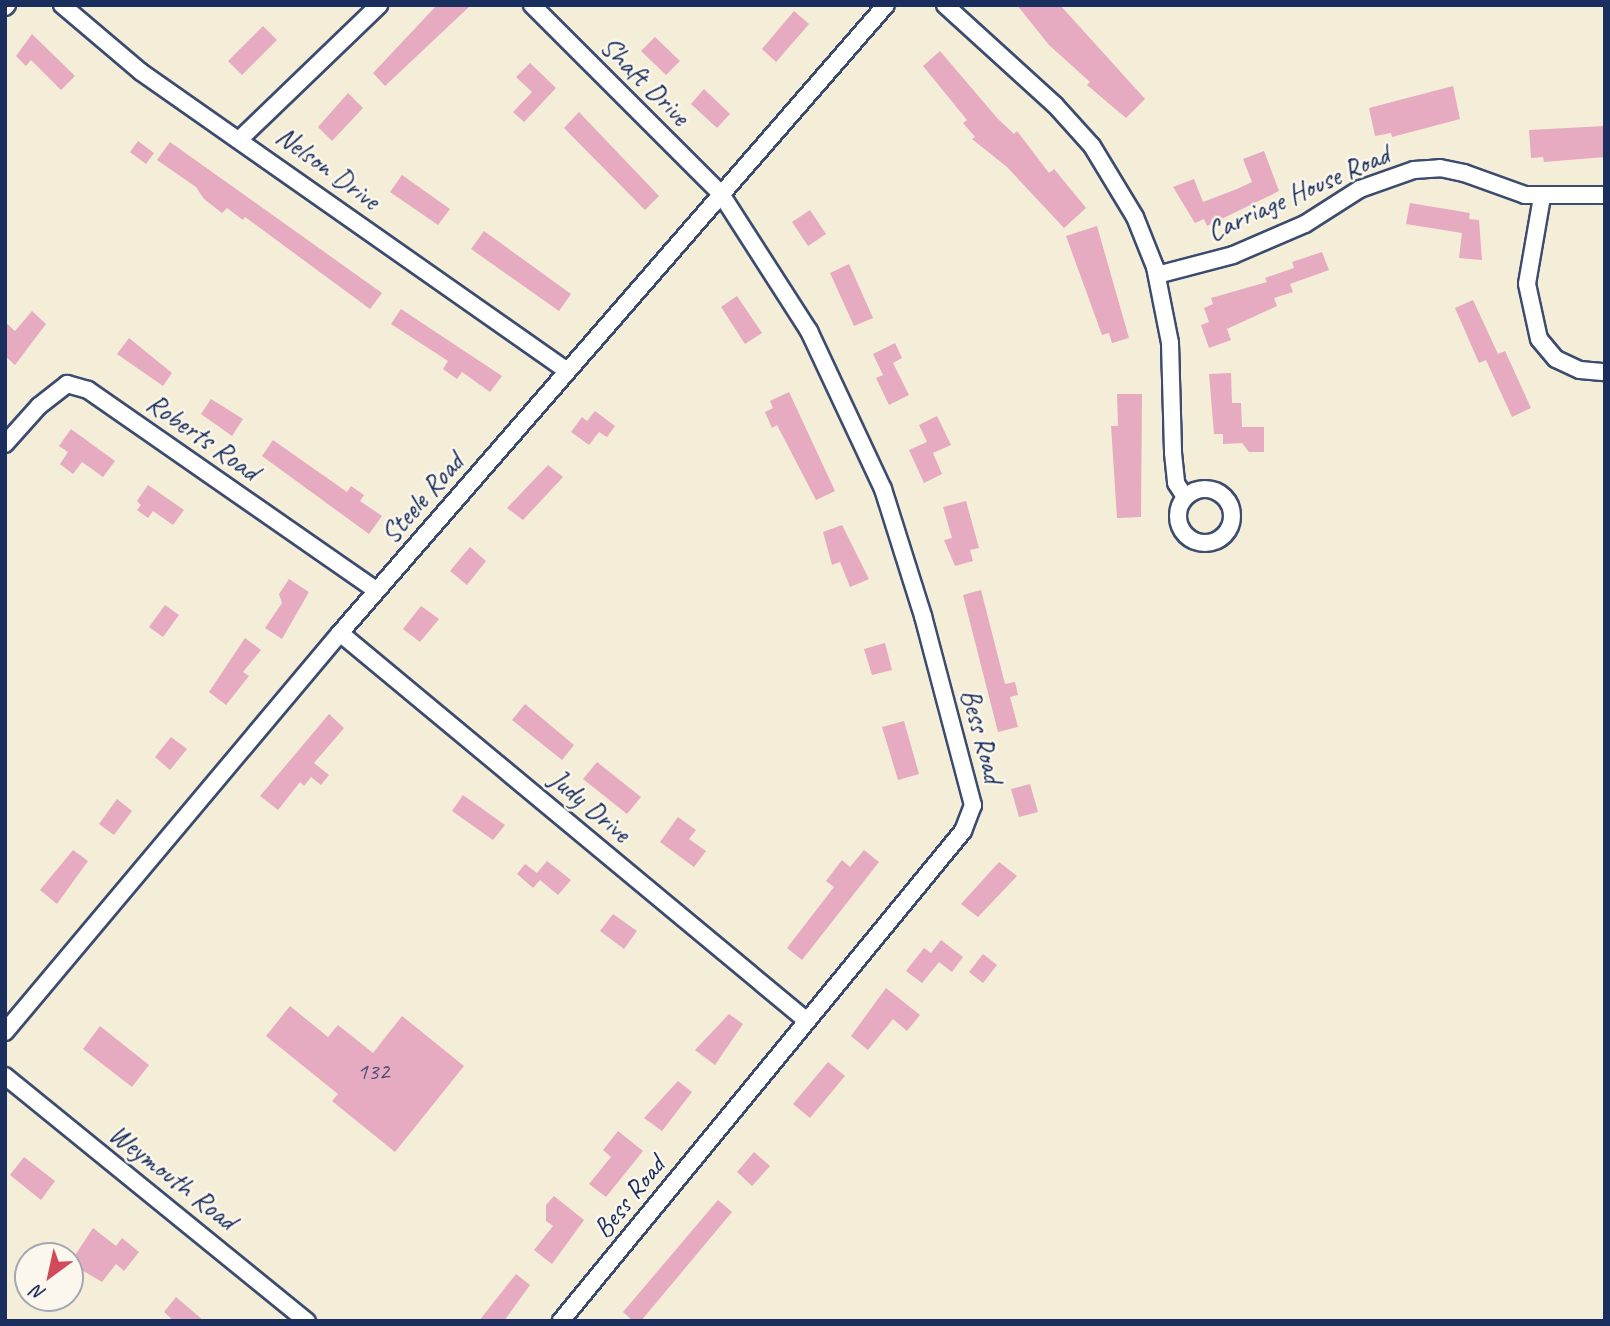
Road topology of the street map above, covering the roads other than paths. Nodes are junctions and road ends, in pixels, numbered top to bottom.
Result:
1 (62, 5) edge
2 (379, 5) edge
3 (532, 5) edge
4 (886, 5) edge
5 (945, 5) edge
6 (242, 138) junction
7 (721, 194) junction
8 (1605, 195) edge
9 (1542, 197) junction
10 (1157, 275) junction
11 (566, 370) junction
12 (1605, 372) edge
13 (5, 444) edge
14 (1185, 497) dead end
15 (376, 590) junction
16 (340, 633) junction
17 (807, 1021) junction
18 (5, 1032) edge
19 (5, 1076) edge
20 (307, 1321) edge
21 (561, 1321) edge

1 - 6 street, Nelson Drive
2 - 6 street
3 - 7 street, Shaft Drive
4 - 7 street, Steele Road
5 - 10 street
6 - 11 street, Nelson Drive
7 - 11 street, Steele Road
7 - 17 street, Bess Road
8 - 9 street, Carriage House Road
9 - 10 street, Carriage House Road
9 - 12 street
10 - 14 street
11 - 15 street, Steele Road
13 - 15 street, Roberts Road
15 - 16 street, Steele Road
16 - 17 street, Judy Drive
16 - 18 street, Steele Road
17 - 21 street, Bess Road
19 - 20 street, Weymouth Road

